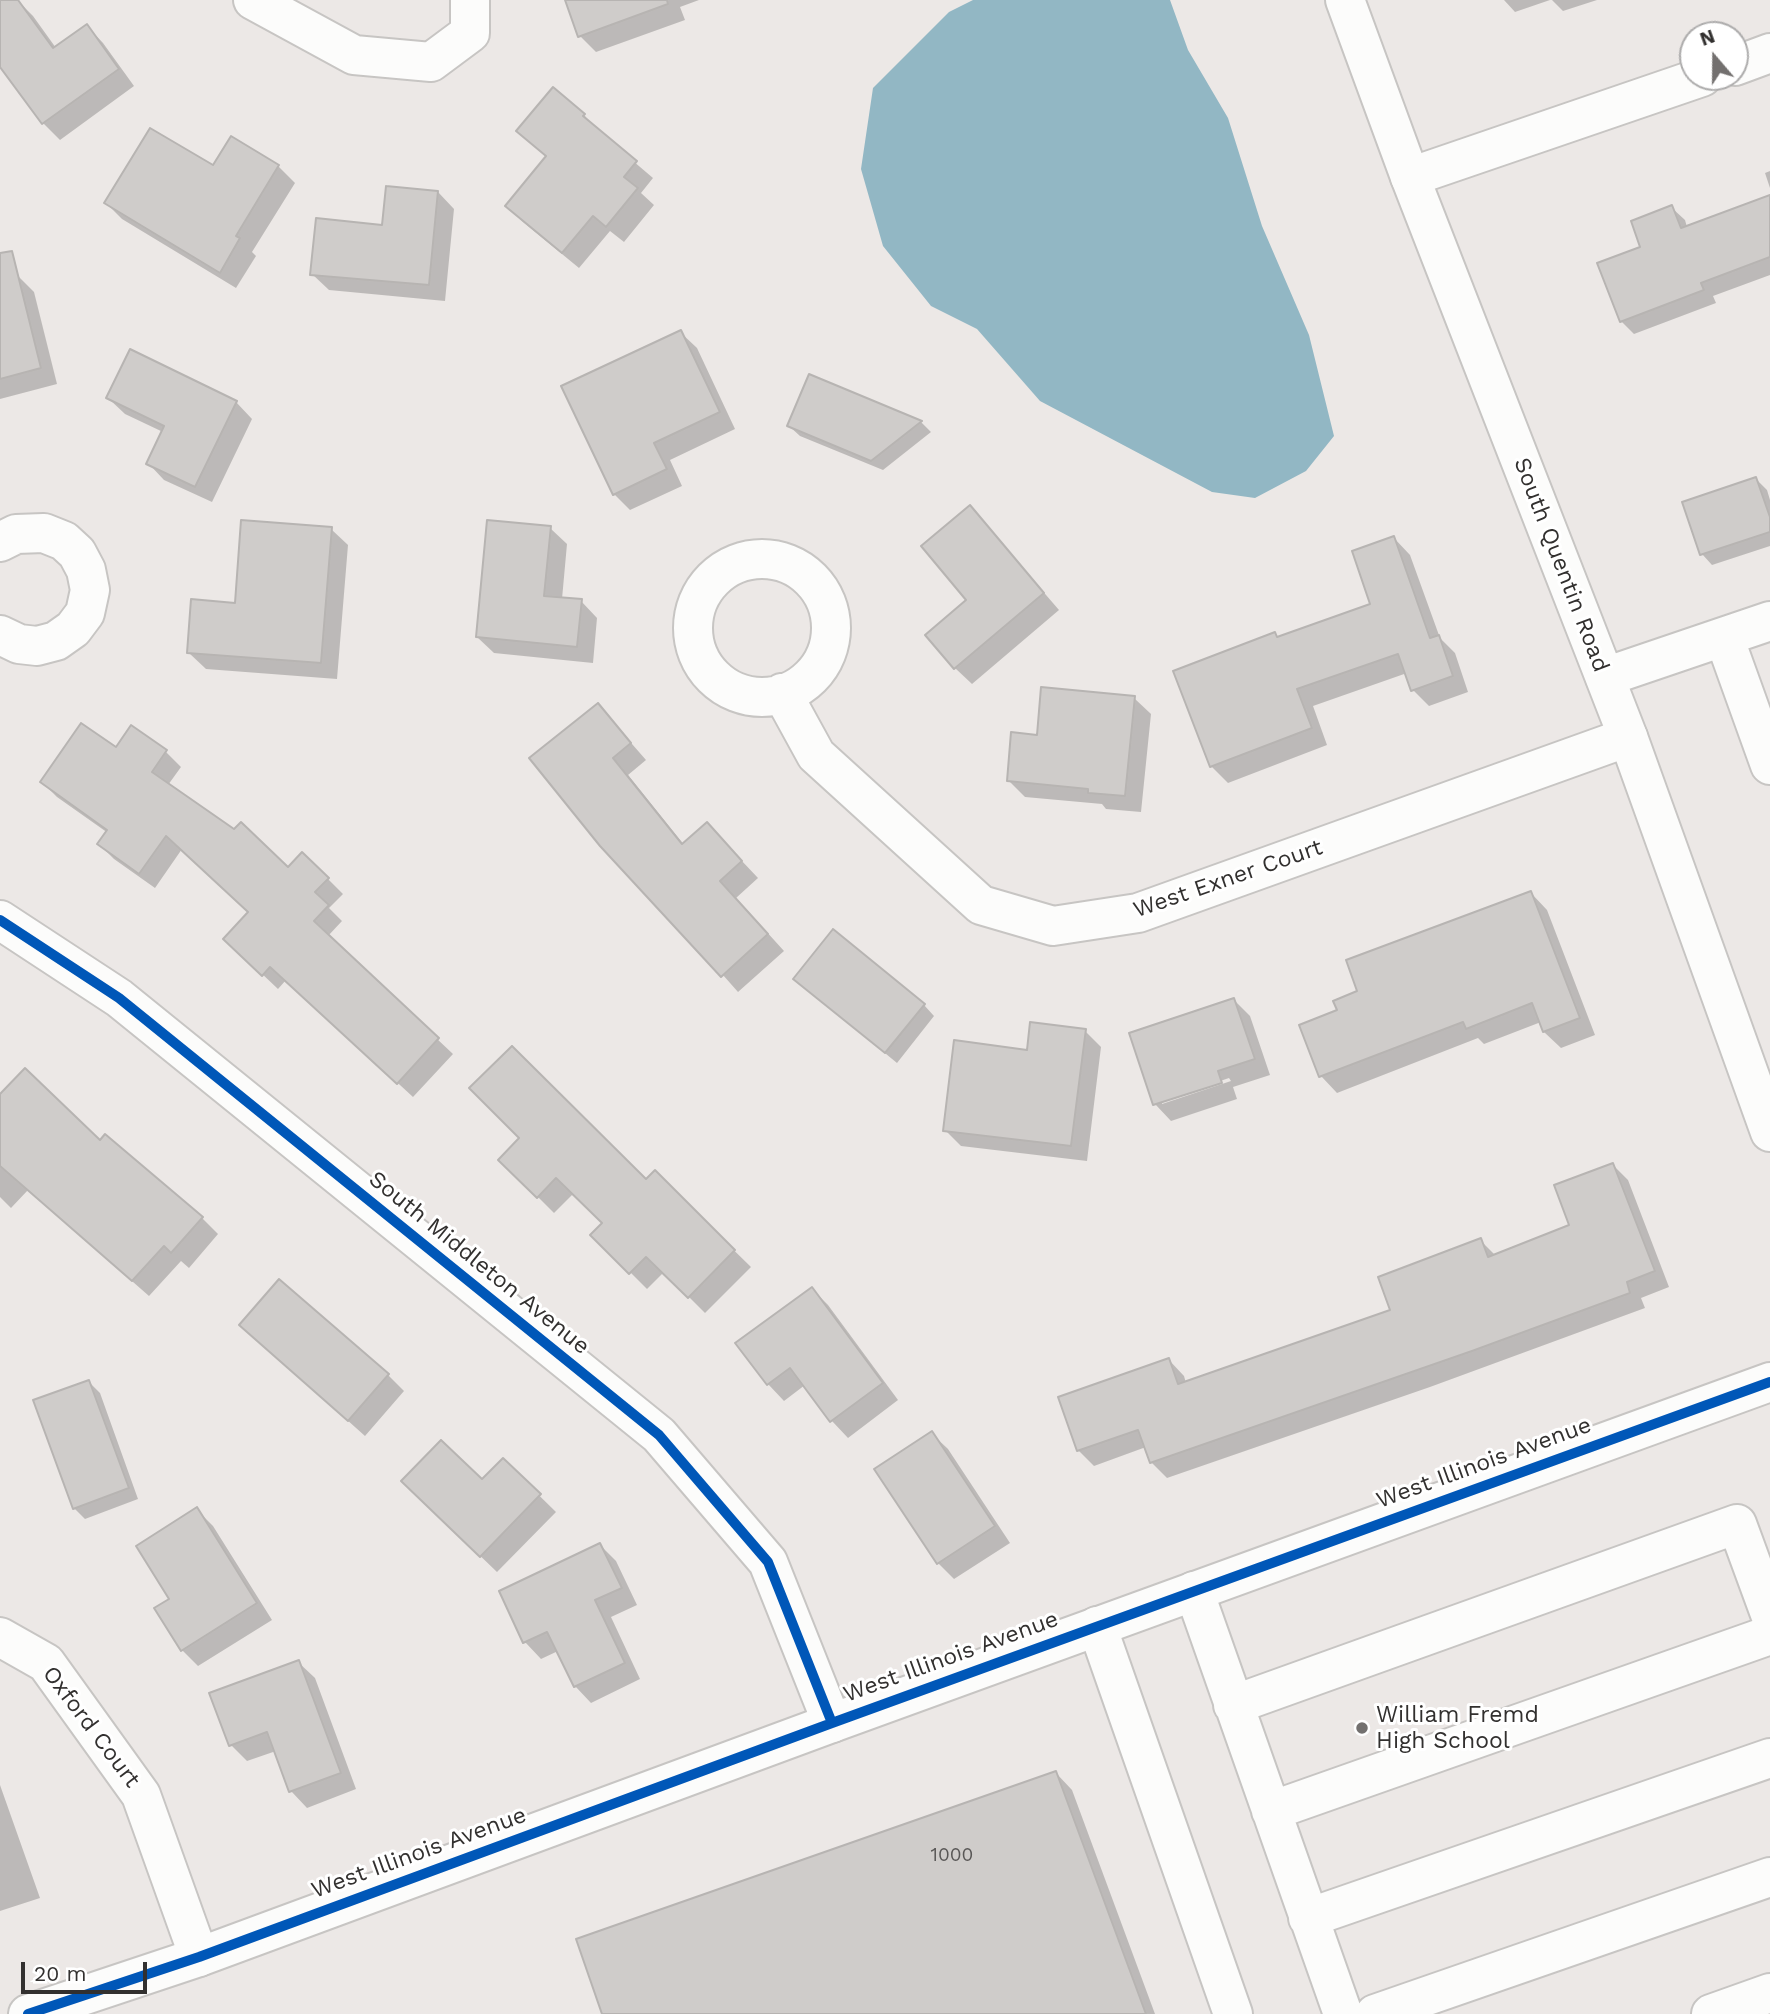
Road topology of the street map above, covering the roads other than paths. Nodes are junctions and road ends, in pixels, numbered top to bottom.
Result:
1 (253, 0) edge
2 (470, 0) edge
3 (1345, 0) edge
4 (1770, 53) edge
5 (1749, 60) edge
6 (1679, 85) edge
7 (1410, 177) junction
8 (0, 542) edge
9 (1770, 621) edge
10 (0, 637) edge
11 (1724, 637) junction
12 (1605, 677) junction
13 (782, 693) dead end
14 (1628, 737) junction
15 (1770, 765) edge
16 (0, 920) edge
17 (1770, 1132) edge
18 (1770, 1382) edge
19 (1194, 1591) junction
20 (1770, 1614) edge
21 (1097, 1626) junction
22 (1770, 1634) edge
23 (0, 1637) edge
24 (1233, 1705) junction
25 (832, 1723) junction
26 (1770, 1758) edge
27 (1271, 1811) junction
28 (1770, 1877) edge
29 (1308, 1918) junction
30 (199, 1957) junction
31 (1770, 1993) edge
32 (28, 2014) edge
33 (1233, 2014) edge
34 (1342, 2014) edge
35 (1375, 2014) edge
36 (1711, 2014) edge

1 - 2 street
3 - 7 street, South Quentin Road
4 - 5 street
6 - 7 street
7 - 12 street, South Quentin Road
8 - 10 street
9 - 11 street
11 - 12 street
11 - 15 street
12 - 14 street, South Quentin Road
13 - 14 street, West Exner Court
14 - 17 street, South Quentin Road
16 - 25 street, South Middleton Avenue
18 - 19 street, West Illinois Avenue
19 - 21 street, West Illinois Avenue
19 - 24 street
20 - 24 street
21 - 25 street, West Illinois Avenue
21 - 33 street
22 - 27 street
23 - 30 street, Oxford Court
24 - 27 street
25 - 30 street, West Illinois Avenue
26 - 29 street
27 - 29 street
28 - 35 street
29 - 34 street
30 - 32 street, West Illinois Avenue
31 - 36 street

